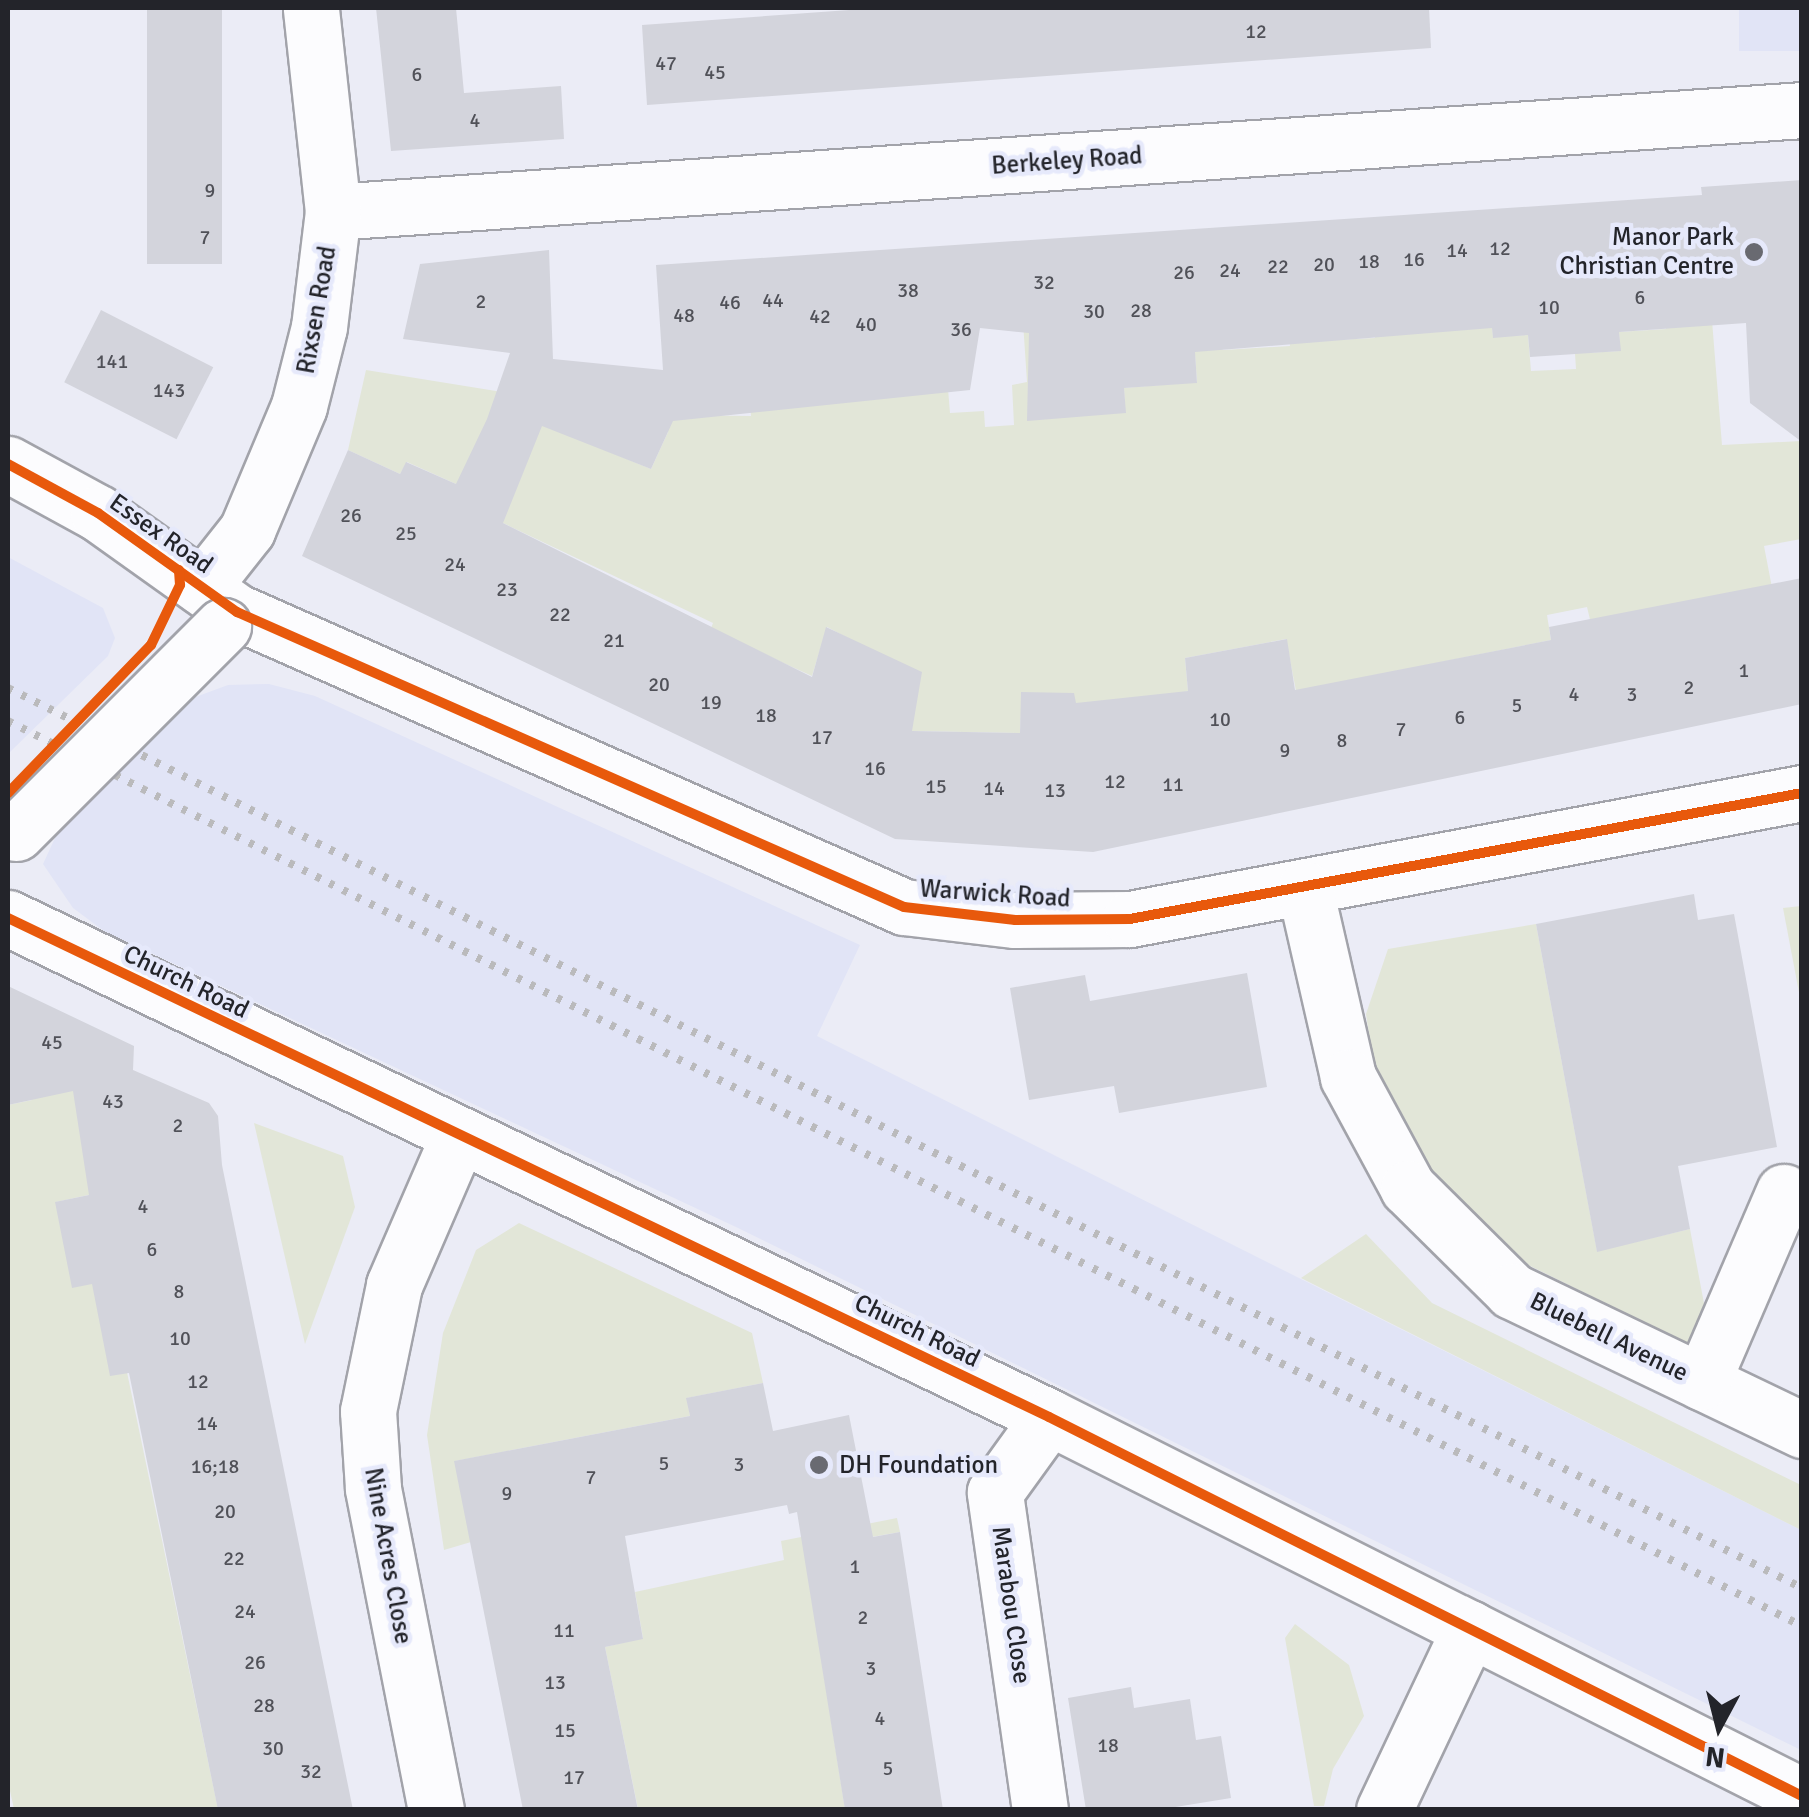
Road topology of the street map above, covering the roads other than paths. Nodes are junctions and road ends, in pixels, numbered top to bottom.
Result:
1 (311, 8) edge
2 (1802, 110) edge
3 (333, 212) junction
4 (8, 464) edge
5 (220, 609) junction
6 (1802, 793) edge
7 (12, 839) edge
8 (1305, 888) junction
9 (8, 918) edge
10 (459, 1135) junction
11 (1784, 1192) dead end
12 (1702, 1382) junction
13 (1049, 1416) junction
14 (1802, 1430) edge
15 (1470, 1628) junction
16 (1802, 1796) edge
17 (436, 1810) edge
18 (1040, 1810) edge
19 (1384, 1810) edge

1 - 3 street, Rixsen Road
2 - 3 street, Berkeley Road
3 - 5 street, Rixsen Road
4 - 5 street, Essex Road
5 - 7 street, Rixsen Road, bridge
5 - 8 street, Warwick Road
6 - 8 street, Warwick Road
8 - 12 street, Bluebell Avenue
9 - 10 street, Church Road
10 - 13 street, Church Road
10 - 17 street, Nine Acres Close
11 - 12 street
12 - 14 street, Bluebell Avenue
13 - 15 street, Church Road
13 - 18 street, Marabou Close
15 - 16 street, Church Road
15 - 19 street

